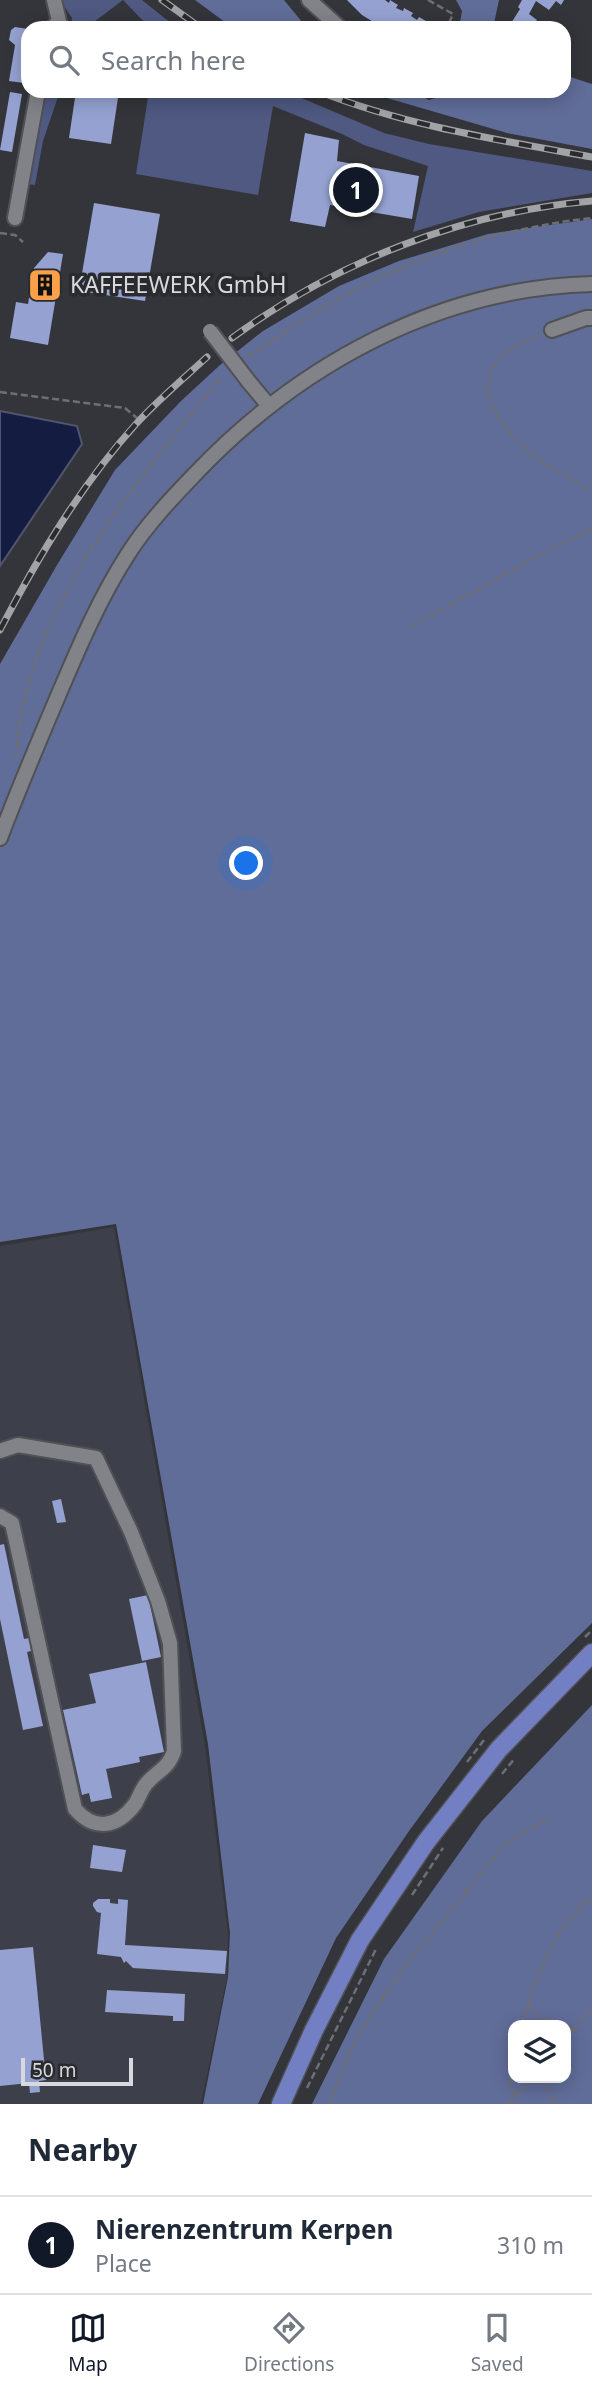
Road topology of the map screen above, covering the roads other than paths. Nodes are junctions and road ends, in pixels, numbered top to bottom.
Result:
1 (54, 0) edge
2 (309, 0) edge
3 (55, 21) edge
4 (332, 21) edge
5 (37, 98) edge
6 (15, 218) dead end
7 (592, 284) edge
8 (592, 318) edge
9 (552, 330) road end
10 (210, 331) dead end
11 (269, 406) junction
12 (0, 838) edge
13 (0, 1451) edge
14 (0, 1516) edge
15 (592, 1653) edge
16 (281, 2104) edge

1 - 3 street
2 - 4 street
5 - 6 street
7 - 11 street
8 - 9 street
10 - 11 street, bridge
11 - 12 street
13 - 14 street
15 - 16 main road

